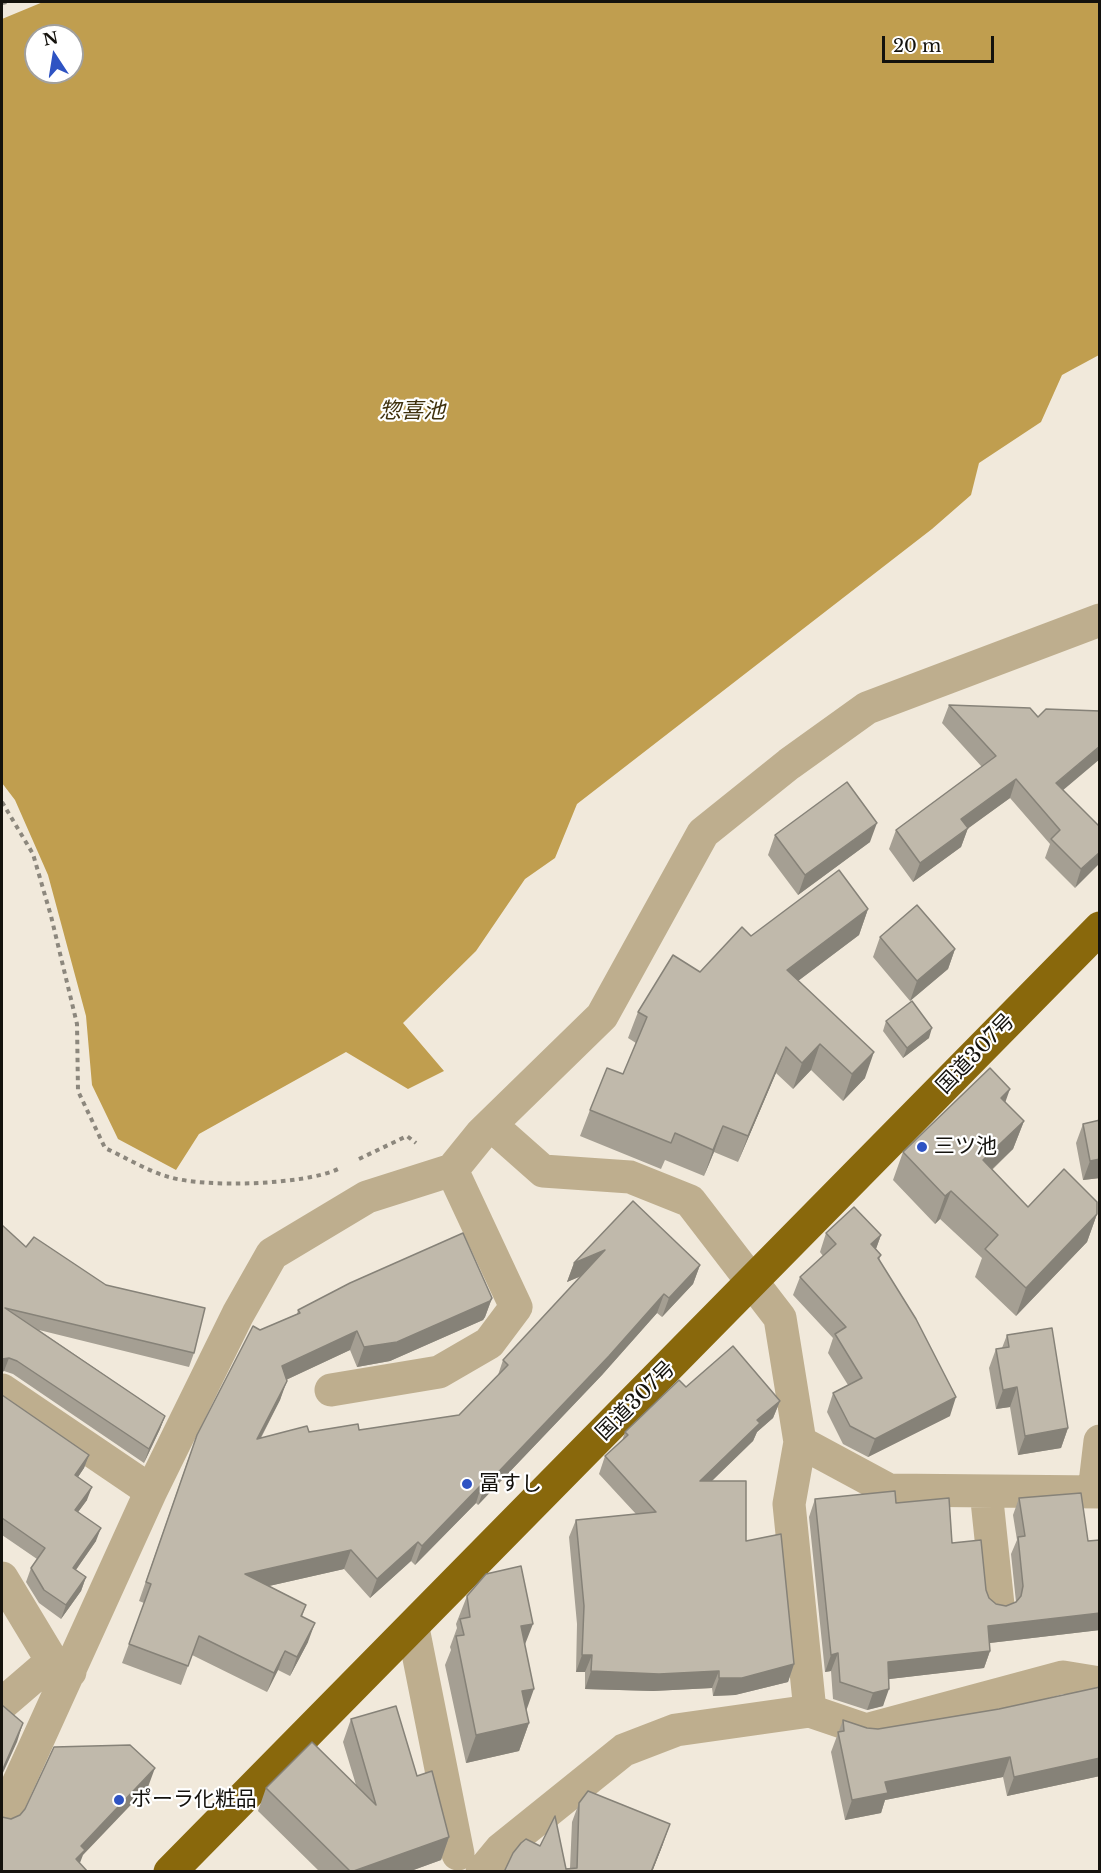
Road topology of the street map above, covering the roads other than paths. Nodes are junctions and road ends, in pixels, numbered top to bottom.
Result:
1 (1100, 620) edge
2 (1100, 928) edge
3 (491, 1125) junction
4 (452, 1170) junction
5 (752, 1283) junction
6 (2, 1390) edge
7 (330, 1390) dead end
8 (1100, 1441) edge
9 (800, 1442) junction
10 (151, 1491) junction
11 (986, 1491) junction
12 (1097, 1492) edge
13 (2, 1578) edge
14 (998, 1605) edge
15 (413, 1628) junction
16 (61, 1667) junction
17 (1100, 1683) edge
18 (2, 1704) edge
19 (810, 1711) junction
20 (2, 1819) edge
21 (470, 1863) edge
22 (184, 1867) edge

1 - 3 street
2 - 5 highway, 国道307号
3 - 4 street
3 - 5 street
4 - 7 street
4 - 10 street
5 - 9 street
5 - 15 highway, 国道307号
6 - 10 street
8 - 12 street
9 - 11 street
9 - 19 street
10 - 16 street
11 - 12 street
11 - 14 street
13 - 16 street
15 - 21 street
15 - 22 highway, 国道307号
16 - 18 street
16 - 20 street
17 - 19 street
19 - 21 street

